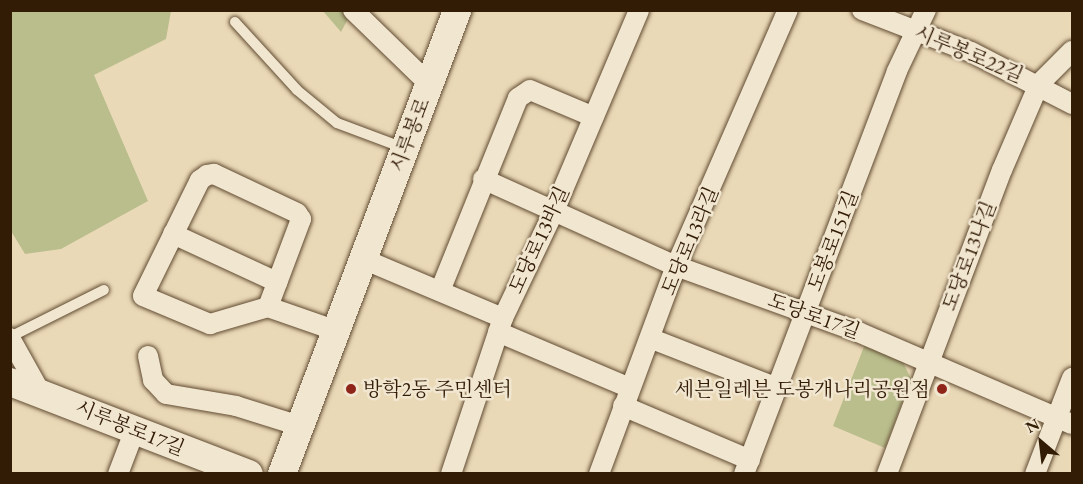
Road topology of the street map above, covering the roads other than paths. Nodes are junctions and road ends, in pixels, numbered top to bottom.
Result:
1 (353, 10) edge
2 (457, 10) edge
3 (639, 10) edge
4 (788, 10) edge
5 (862, 10) edge
6 (926, 10) edge
7 (235, 22) dead end
8 (913, 31) junction
9 (1072, 51) edge
10 (429, 84) junction
11 (1039, 84) junction
12 (1072, 104) edge
13 (594, 117) junction
14 (404, 149) junction
15 (483, 179) junction
16 (553, 213) junction
17 (174, 234) junction
18 (363, 259) junction
19 (676, 266) junction
20 (278, 282) junction
21 (104, 290) dead end
22 (440, 291) junction
23 (268, 307) junction
24 (804, 314) junction
25 (501, 325) junction
26 (337, 331) junction
27 (10, 337) edge
28 (652, 339) junction
29 (148, 356) dead end
30 (928, 364) junction
31 (1072, 378) edge
32 (10, 382) edge
33 (775, 387) junction
34 (40, 392) junction
35 (626, 397) junction
36 (1064, 421) edge
37 (300, 426) junction
38 (134, 432) junction
39 (747, 467) edge
40 (118, 474) edge
41 (249, 474) edge
42 (282, 474) edge
43 (450, 474) edge
44 (599, 474) edge
45 (887, 474) edge
46 (1035, 474) edge

1 - 10 street
2 - 10 street, 시루봉로
3 - 13 street, 도당로13바길
4 - 19 street, 도당로13라길
5 - 8 street, 시루봉로22길
6 - 8 street, 도봉로151길
7 - 14 lane
8 - 11 street, 시루봉로22길
8 - 24 street, 도봉로151길
9 - 11 street, 도당로13나길
10 - 14 street, 시루봉로
11 - 12 street, 시루봉로22길
11 - 30 street, 도당로13나길
13 - 15 street
13 - 16 street, 도당로13바길
14 - 18 street, 시루봉로
15 - 16 street, 도당로17길
15 - 22 street
16 - 19 street, 도당로17길
16 - 25 street, 도당로13바길
17 - 20 street
17 - 20 street
17 - 23 street
18 - 22 street
18 - 26 street, 시루봉로
19 - 24 street, 도당로17길
19 - 28 street, 도당로13라길
20 - 23 street
21 - 27 lane
22 - 25 street
23 - 26 street
24 - 30 street, 도당로17길
24 - 33 street, 도봉로151길
25 - 35 street
25 - 43 street, 도당로13바길
26 - 37 street, 시루봉로
27 - 34 street
28 - 33 street
28 - 35 street, 도당로13라길
29 - 37 street
30 - 36 street, 도당로17길
30 - 45 street, 도당로13나길
31 - 36 street
32 - 34 street, 시루봉로17길
33 - 39 street, 도봉로151길
34 - 38 street, 시루봉로17길
35 - 39 street
35 - 44 street, 도당로13라길
36 - 46 street
37 - 42 street, 시루봉로
38 - 40 street
38 - 41 street, 시루봉로17길

